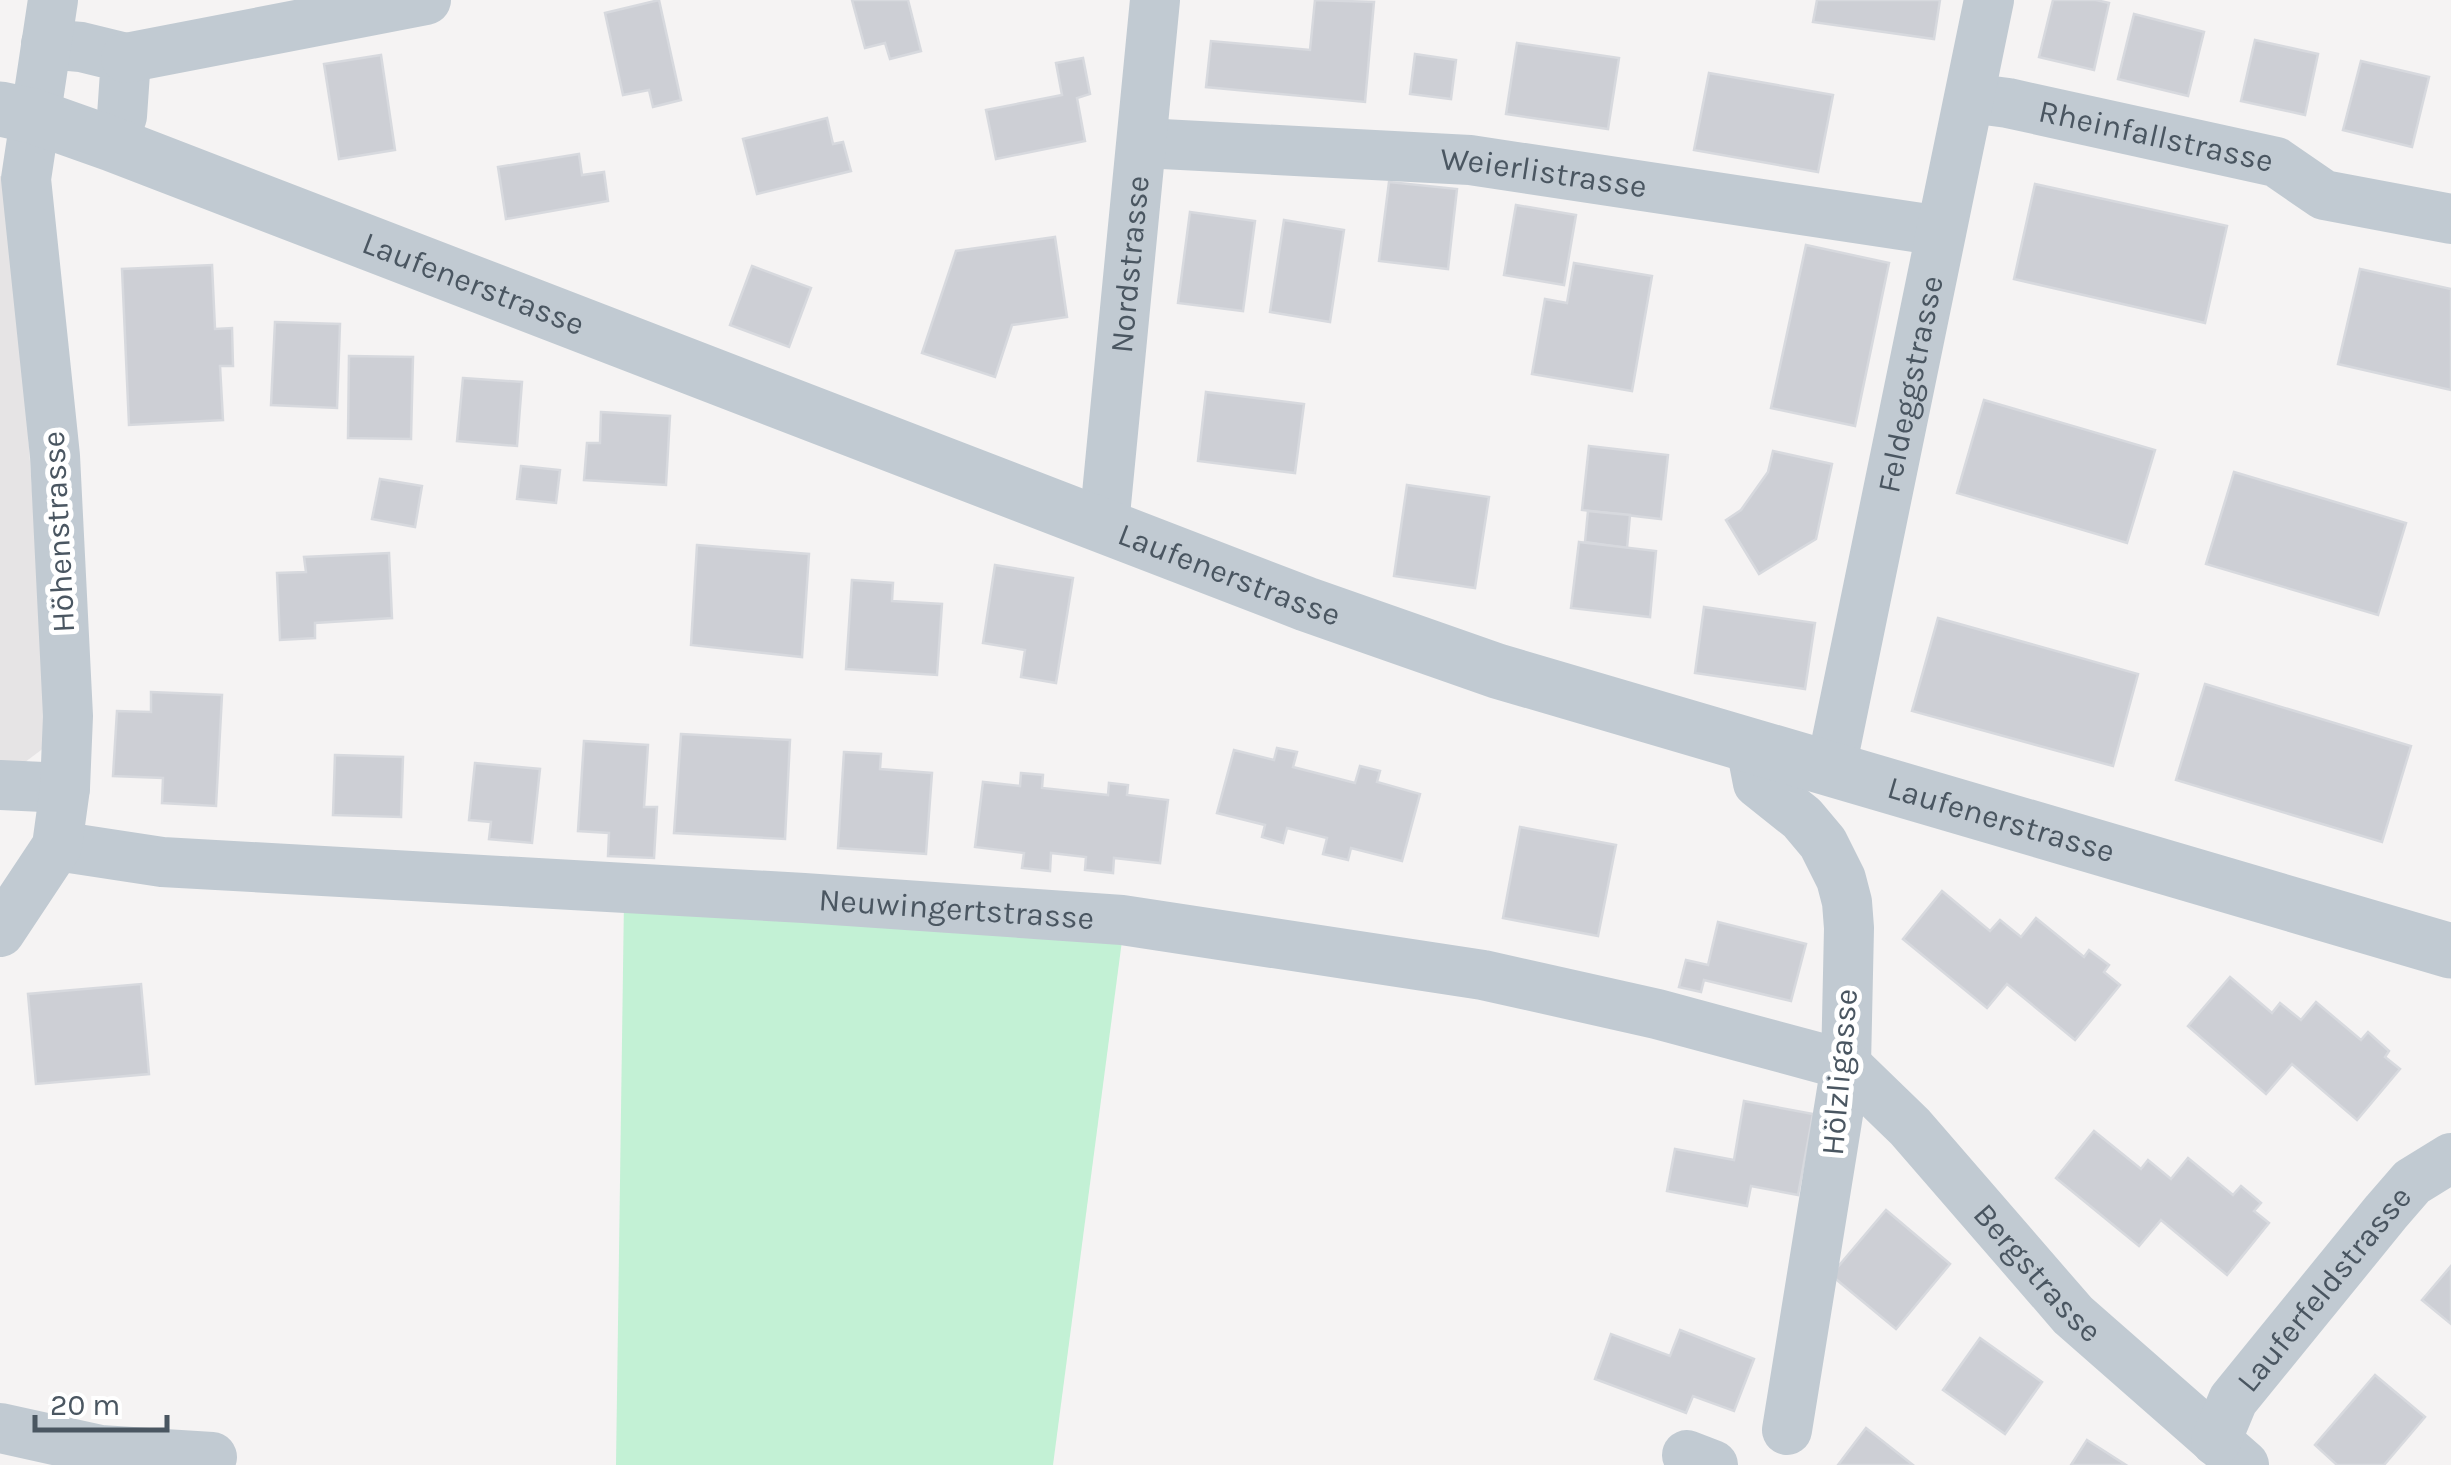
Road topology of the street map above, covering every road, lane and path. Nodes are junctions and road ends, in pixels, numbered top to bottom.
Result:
1 (426, 0) edge
2 (1156, 0) edge
3 (1989, 0) edge
4 (49, 22) edge
5 (126, 58) junction
6 (1970, 98) junction
7 (17, 113) edge
8 (112, 144) junction
9 (1142, 144) junction
10 (2451, 219) edge
11 (1941, 231) junction
12 (1104, 526) junction
13 (1751, 746) junction
14 (1832, 768) junction
15 (0, 786) edge
16 (65, 788) junction
17 (56, 846) junction
18 (0, 932) edge
19 (2451, 950) edge
20 (1846, 1066) junction
21 (2451, 1158) edge
22 (0, 1428) edge
23 (1787, 1430) dead end
24 (2230, 1453) edge
25 (212, 1457) dead end

1 - 5 street
2 - 9 street, Nordstrasse
3 - 6 street, Feldeggstrasse
4 - 5 street
4 - 7 street, Höhenstrasse
5 - 8 street
6 - 10 street, Rheinfallstrasse
6 - 11 street, Feldeggstrasse
7 - 8 street, Laufenerstrasse
7 - 16 street, Höhenstrasse
8 - 12 street, Laufenerstrasse
9 - 11 street, Weierlistrasse
9 - 12 street, Nordstrasse
11 - 14 street, Feldeggstrasse
12 - 13 street, Laufenerstrasse
13 - 14 street, Laufenerstrasse
13 - 20 street, Hölzligasse
14 - 19 street, Laufenerstrasse
15 - 16 street
16 - 17 street, Höhenstrasse
17 - 18 street, Höhenstrasse
17 - 20 street, Neuwingertstrasse
20 - 23 street, Hölzligasse
20 - 24 street, Bergstrasse
21 - 24 street, Lauferfeldstrasse
22 - 25 street

